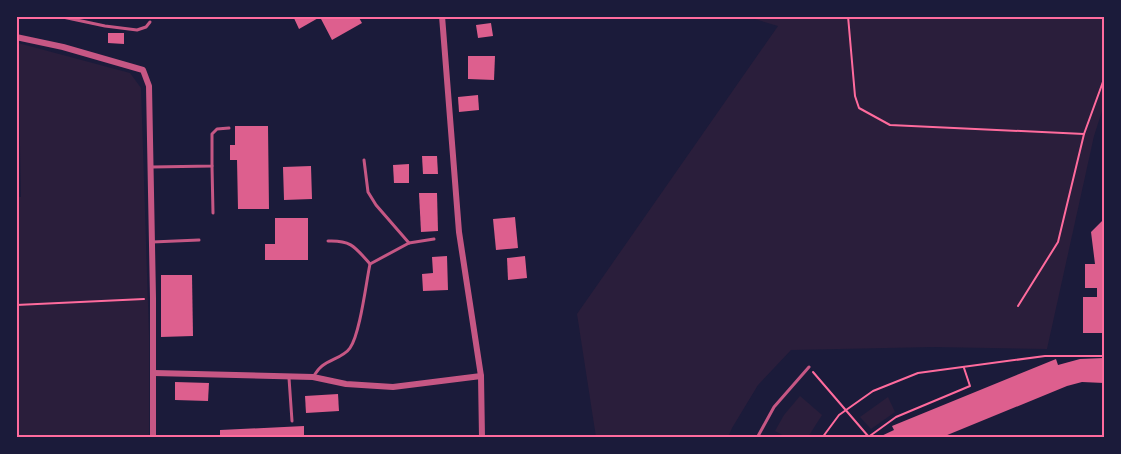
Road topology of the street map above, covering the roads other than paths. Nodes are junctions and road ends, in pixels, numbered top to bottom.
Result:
1 (58, 16) edge
2 (442, 16) edge
3 (150, 22) dead end
4 (16, 37) edge
5 (229, 128) dead end
6 (364, 160) dead end
7 (212, 166) junction
8 (150, 167) junction
9 (213, 213) dead end
10 (434, 239) dead end
11 (199, 240) dead end
12 (328, 240) dead end
13 (152, 242) junction
14 (409, 243) junction
15 (369, 264) junction
16 (809, 367) road end
17 (154, 373) junction
18 (289, 376) junction
19 (481, 376) junction
20 (313, 377) junction
21 (292, 421) dead end
22 (153, 438) edge
23 (482, 438) edge
24 (757, 438) edge

1 - 3 lane
2 - 19 street
4 - 8 street
5 - 7 lane
6 - 14 lane
7 - 8 lane
7 - 9 lane
8 - 13 street
10 - 14 lane
11 - 13 lane
12 - 15 lane
13 - 17 street
14 - 15 lane
15 - 20 lane
16 - 24 lane
17 - 18 street
17 - 22 street
18 - 20 street
18 - 21 lane
19 - 20 street
19 - 23 street

